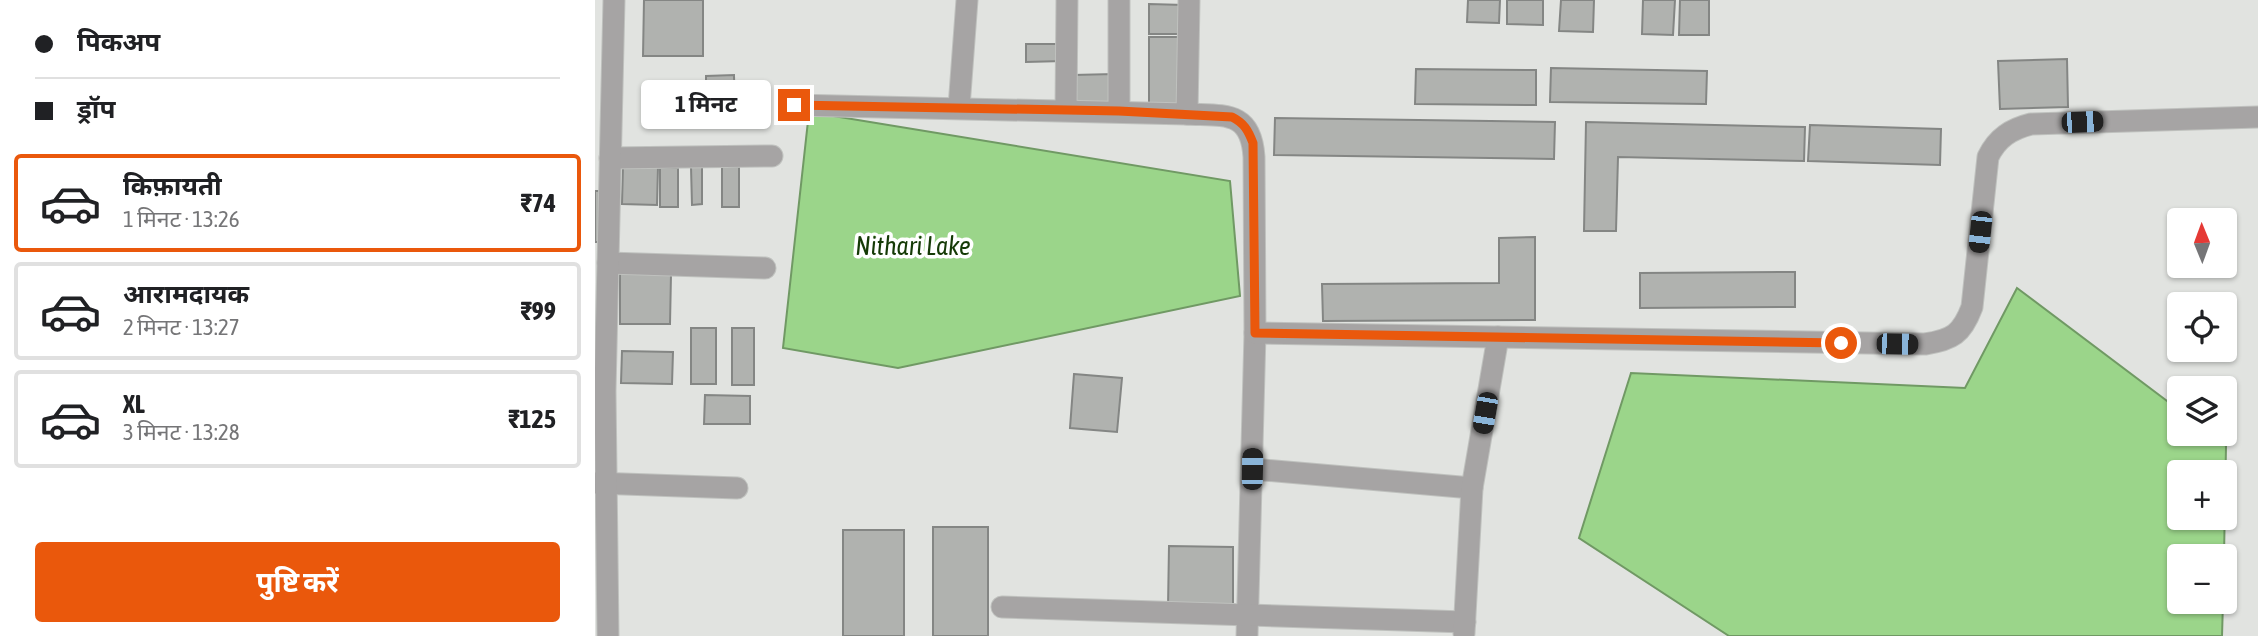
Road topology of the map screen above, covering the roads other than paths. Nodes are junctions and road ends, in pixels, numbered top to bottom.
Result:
1 (614, 0) edge
2 (967, 0) edge
3 (1067, 0) edge
4 (1119, 0) edge
5 (1189, 0) edge
6 (794, 105) dead end
7 (959, 107) junction
8 (1066, 109) junction
9 (1119, 111) junction
10 (1187, 114) junction
11 (2258, 117) edge
12 (772, 156) dead end
13 (610, 158) junction
14 (602, 182) edge
15 (608, 263) junction
16 (765, 268) dead end
17 (601, 328) edge
18 (1255, 333) junction
19 (1498, 337) junction
20 (1252, 469) junction
21 (601, 483) edge
22 (737, 488) dead end
23 (1472, 488) junction
24 (1002, 607) dead end
25 (1247, 614) junction
26 (1464, 629) edge
27 (608, 636) edge
28 (1247, 636) edge

1 - 13 street
2 - 7 street
3 - 8 street
4 - 9 street
5 - 10 street
6 - 7 street
7 - 8 street
8 - 9 street
9 - 10 street
10 - 18 street
11 - 19 street
12 - 13 street
13 - 14 street
14 - 15 street
15 - 16 street
15 - 17 street
17 - 21 street
18 - 19 street
18 - 20 street
19 - 23 street
20 - 23 street
20 - 25 street
21 - 22 street
21 - 27 street
23 - 26 street
24 - 25 street
25 - 26 street
25 - 28 street

